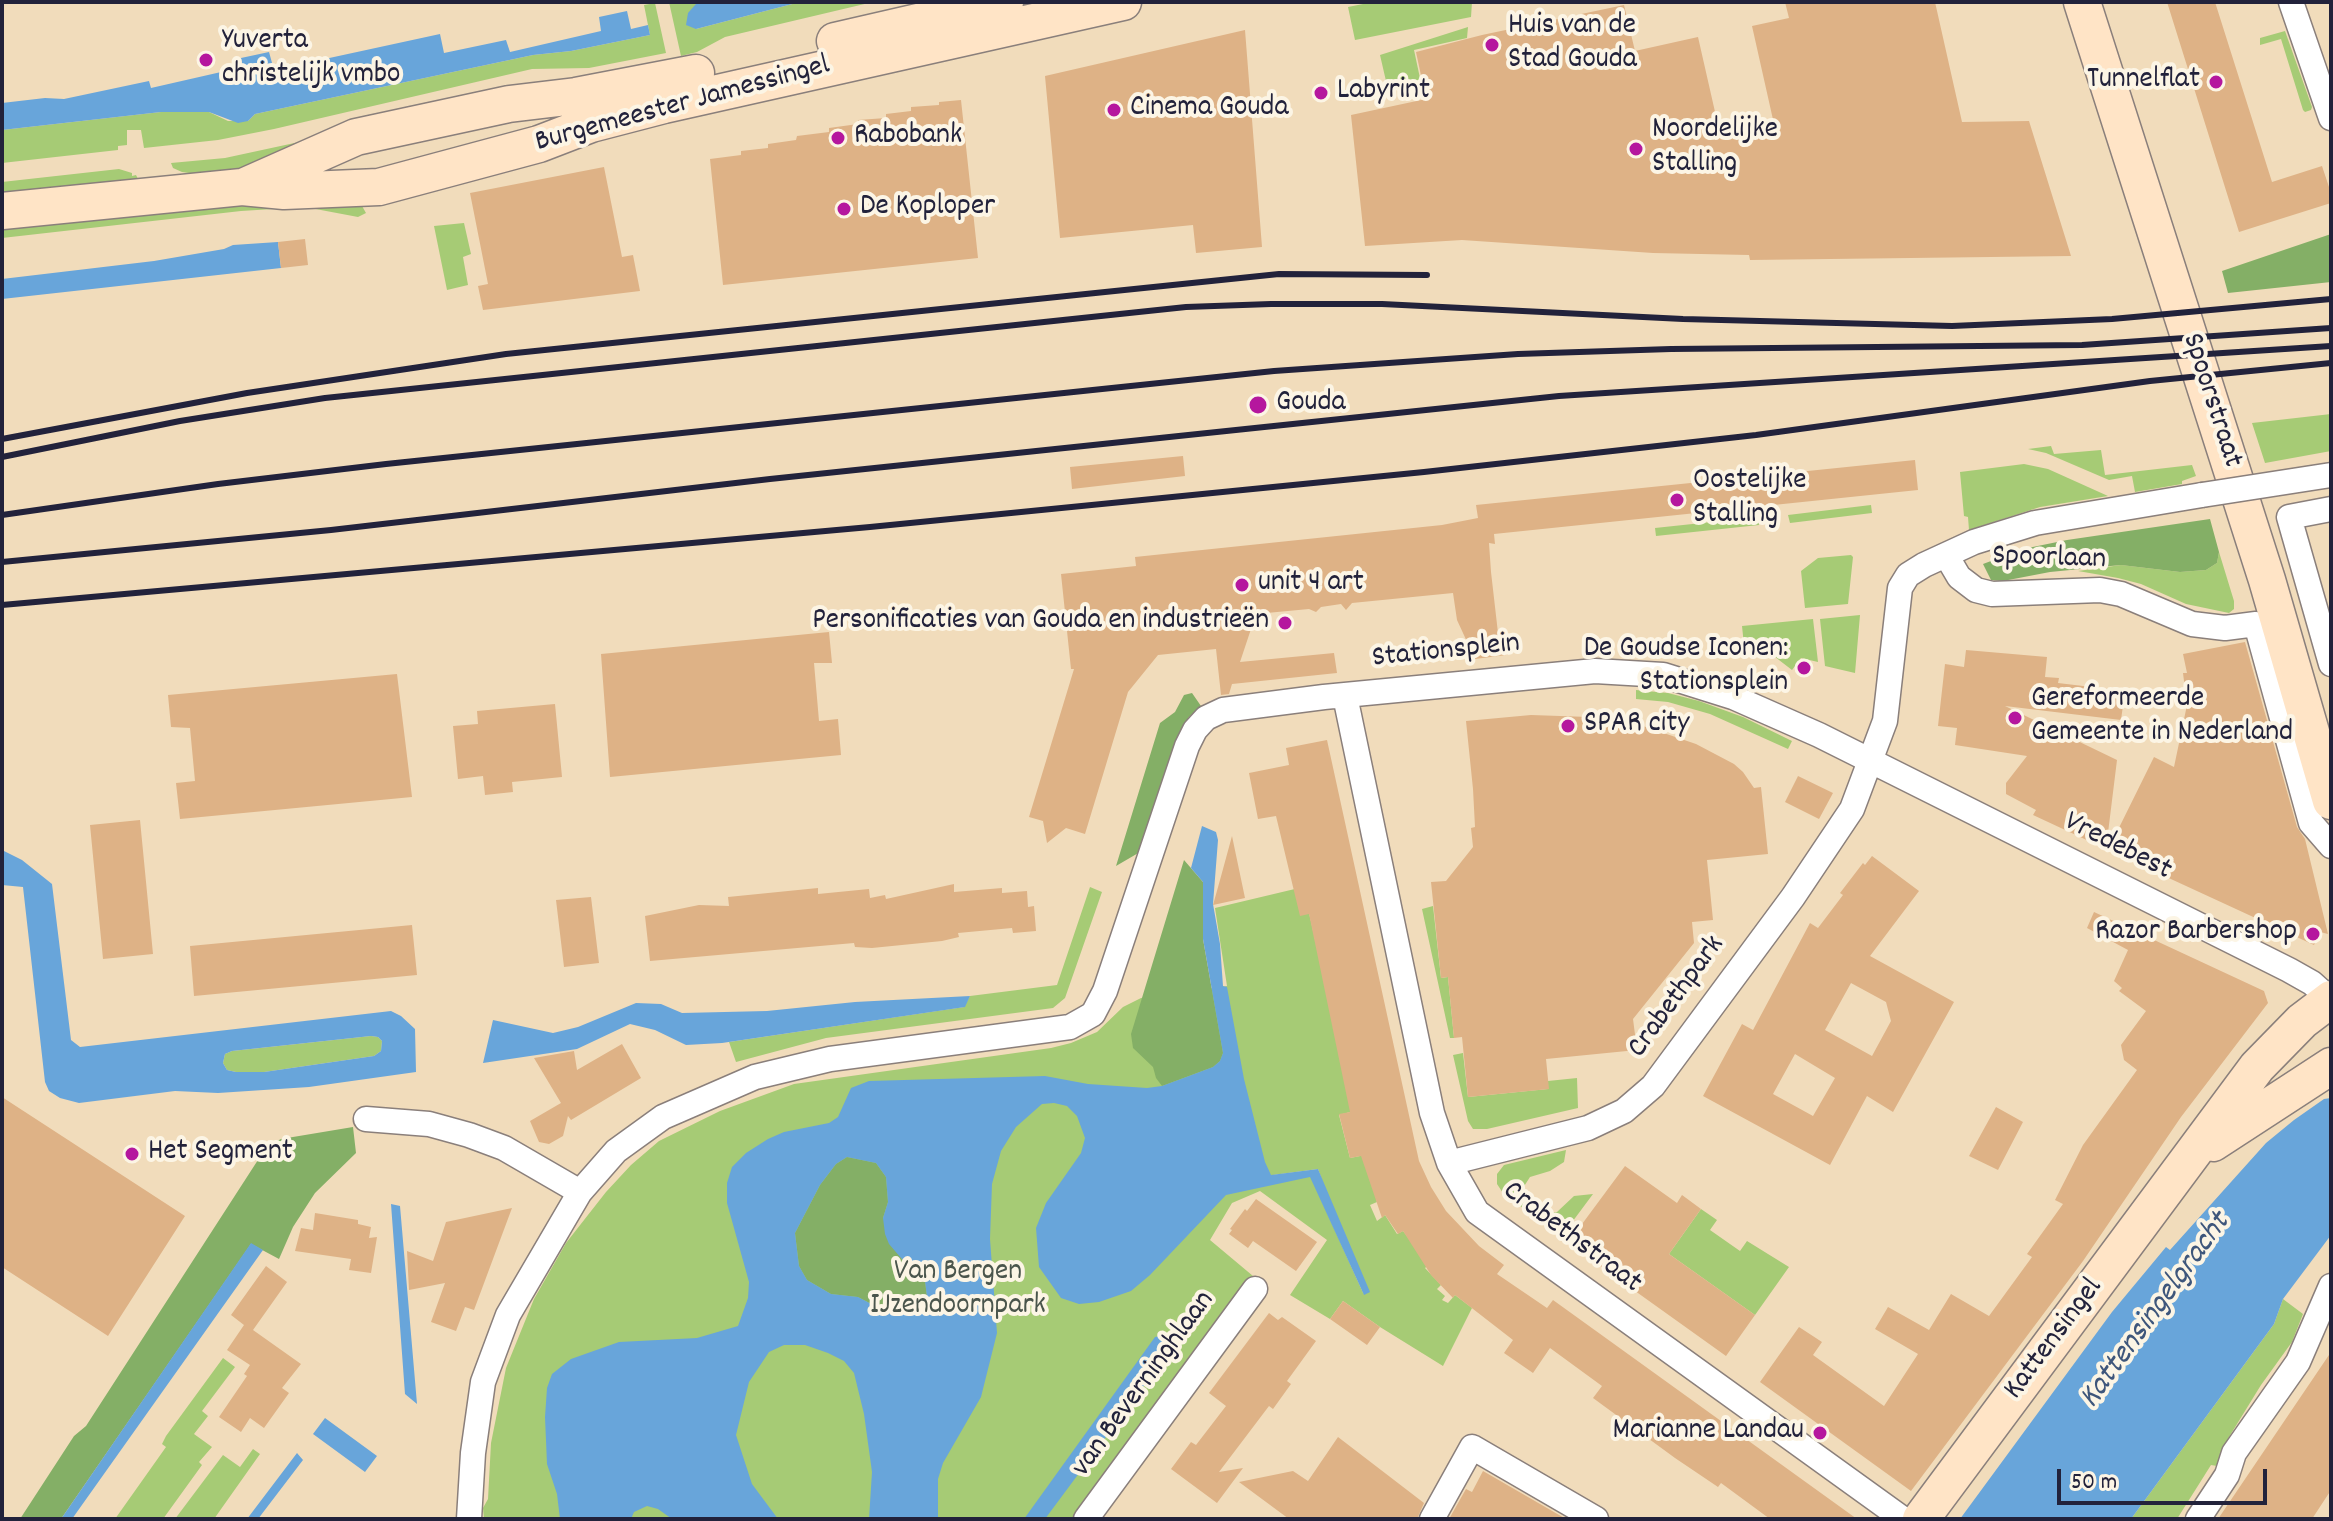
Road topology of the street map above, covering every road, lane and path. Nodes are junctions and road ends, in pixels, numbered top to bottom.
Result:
1 (1005, 2) edge
2 (1123, 2) edge
3 (2083, 2) edge
4 (2291, 2) edge
5 (509, 104) junction
6 (2331, 118) edge
7 (380, 133) junction
8 (509, 151) junction
9 (242, 187) junction
10 (379, 187) junction
11 (2, 211) edge
12 (2331, 475) edge
13 (2331, 509) edge
14 (1946, 555) junction
15 (2331, 664) edge
16 (1345, 696) junction
17 (1869, 762) junction
18 (2331, 801) edge
19 (2331, 846) edge
20 (2331, 1000) edge
21 (2331, 1066) edge
22 (366, 1119) dead end
23 (2188, 1159) junction
24 (1449, 1163) junction
25 (580, 1192) junction
26 (2331, 1286) edge
27 (1255, 1289) dead end
28 (469, 1519) edge
29 (1086, 1519) edge
30 (1432, 1519) edge
31 (1596, 1519) edge
32 (1903, 1519) edge
33 (1921, 1519) edge
34 (2198, 1519) edge

1 - 5 main road, Burgemeester Jamessingel
2 - 8 main road, Burgemeester Jamessingel
3 - 18 main road, Spoorstraat
4 - 6 street
5 - 7 main road, Burgemeester Jamessingel
5 - 8 main road
7 - 9 main road, Burgemeester Jamessingel
7 - 10 main road
8 - 10 main road, Burgemeester Jamessingel
9 - 10 main road, Burgemeester Jamessingel
9 - 11 main road, Burgemeester Jamessingel
12 - 14 street, bridge
13 - 15 street
14 - 17 street
14 - 19 street, Spoorlaan
16 - 17 street, Stationsplein
16 - 24 street, Crabethstraat
16 - 25 street, Stationsplein
17 - 20 street, Vredebest
17 - 24 street, Crabethpark
20 - 23 main road, Kattensingel
21 - 23 main road, Kattensingel
22 - 25 street
23 - 33 main road, Kattensingel
24 - 32 street, Crabethstraat
25 - 28 street
26 - 34 street
27 - 29 street, van Beverninghlaan
30 - 31 street

